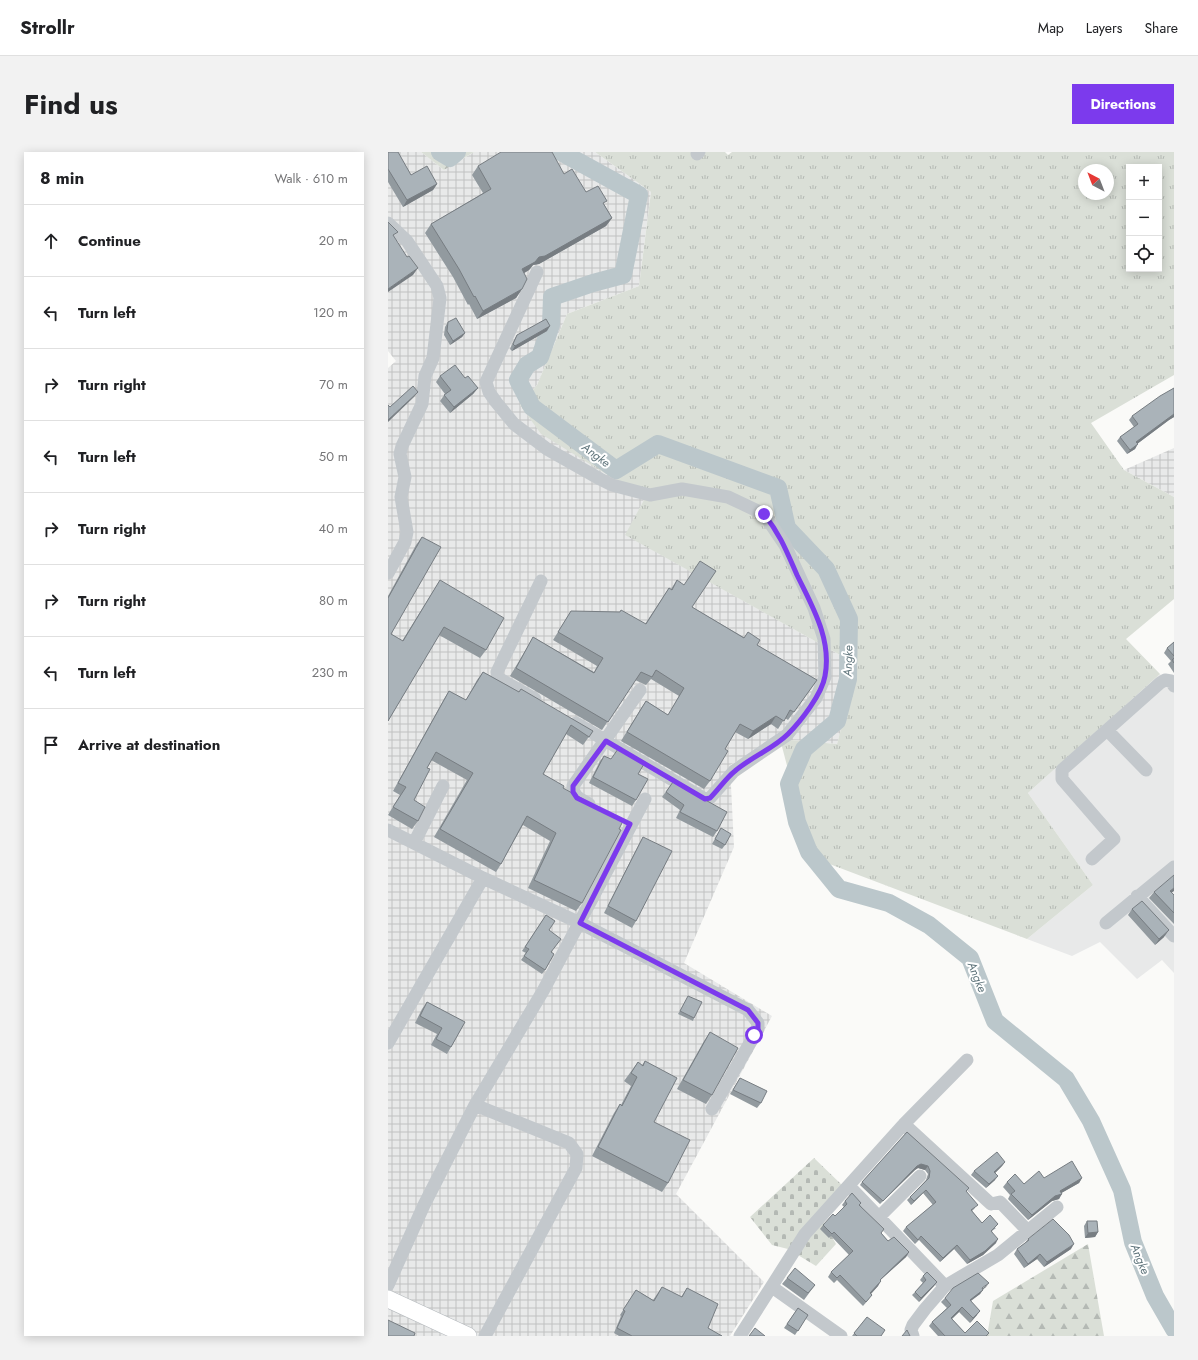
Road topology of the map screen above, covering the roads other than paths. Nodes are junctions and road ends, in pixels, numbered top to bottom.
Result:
1 (388, 222) edge
2 (537, 272) dead end
3 (388, 573) edge
4 (541, 581) dead end
5 (1174, 686) edge
6 (640, 690) dead end
7 (544, 705) edge
8 (565, 716) edge
9 (1107, 730) junction
10 (606, 741) junction
11 (1146, 770) dead end
12 (443, 786) dead end
13 (645, 799) dead end
14 (598, 808) edge
15 (618, 818) edge
16 (630, 824) junction
17 (388, 830) edge
18 (414, 843) junction
19 (1092, 859) dead end
20 (1174, 866) edge
21 (483, 878) junction
22 (1138, 896) junction
23 (580, 923) junction
24 (1106, 923) dead end
25 (1174, 936) edge
26 (388, 1043) edge
27 (967, 1060) dead end
28 (475, 1105) junction
29 (712, 1109) dead end
30 (904, 1124) junction
31 (920, 1176) dead end
32 (849, 1186) junction
33 (1057, 1207) dead end
34 (880, 1216) junction
35 (1028, 1231) junction
36 (388, 1285) edge
37 (945, 1286) junction
38 (772, 1287) junction
39 (388, 1299) edge
40 (468, 1336) edge
41 (485, 1336) edge
42 (740, 1336) edge
43 (841, 1336) edge
44 (913, 1336) edge

1 - 3 street
2 - 10 street
4 - 7 street
5 - 9 street
6 - 10 street
8 - 10 street
9 - 11 street
9 - 19 street
10 - 14 street
12 - 18 street
13 - 16 street
15 - 16 street
16 - 23 street
17 - 18 street
18 - 21 street
20 - 22 street
21 - 23 street
21 - 26 street
22 - 24 street
22 - 25 street
23 - 28 street
23 - 29 street
27 - 30 street
28 - 36 street
28 - 41 street
30 - 32 street
30 - 35 street
31 - 34 street
32 - 34 street
32 - 38 street
33 - 35 street
34 - 37 street
35 - 37 street
37 - 44 street
38 - 42 street
38 - 43 street
39 - 40 main road

